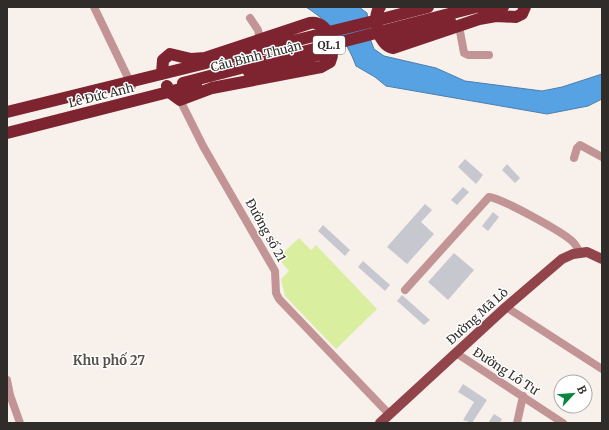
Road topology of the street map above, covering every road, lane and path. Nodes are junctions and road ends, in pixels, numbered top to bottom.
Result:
1 (94, 7) edge
2 (428, 7) edge
3 (447, 7) edge
4 (476, 7) edge
5 (503, 7) edge
6 (525, 7) edge
7 (377, 8) edge
8 (250, 18) dead end
9 (459, 26) junction
10 (260, 40) junction
11 (488, 55) dead end
12 (162, 74) junction
13 (182, 79) junction
14 (202, 83) joint
15 (132, 84) junction
16 (168, 89) junction
17 (180, 100) junction
18 (28, 110) junction
19 (7, 112) edge
20 (7, 119) edge
21 (7, 125) edge
22 (7, 133) edge
23 (602, 157) edge
24 (574, 158) dead end
25 (580, 253) junction
26 (602, 259) edge
27 (405, 290) dead end
28 (506, 307) junction
29 (456, 353) junction
30 (602, 369) edge
31 (7, 380) edge
32 (523, 396) junction
33 (389, 414) junction
34 (20, 423) edge
35 (380, 423) edge
36 (517, 423) edge
37 (563, 423) edge

1 - 15 street
2 - 12 highway, Cầu Bình Thuận / QL.1, bridge
3 - 13 highway, Cầu Bình Thuận / QL.1
4 - 13 highway, Cầu Bình Thuận / QL.1, bridge
5 - 14 highway, Cầu Bình Thuận / QL.1
6 - 9 highway
7 - 9 highway
8 - 10 street
9 - 11 street
10 - 12 highway
10 - 17 highway
12 - 15 highway, Lê Đức Anh / QL.1
13 - 15 highway, Lê Đức Anh / QL.1
13 - 16 highway, Lê Đức Anh / QL.1
14 - 16 highway, Lê Đức Anh / QL.1
15 - 18 highway, Lê Đức Anh / QL.1
16 - 17 highway
16 - 21 highway, Lê Đức Anh / QL.1
16 - 22 highway, Lê Đức Anh / QL.1
17 - 33 street, Đường số 21
18 - 19 highway, Lê Đức Anh / QL.1
18 - 20 highway, Lê Đức Anh / QL.1
23 - 24 street
25 - 26 main road
25 - 27 street
25 - 28 main road, Đường Mã Lò
28 - 29 main road, Đường Mã Lò
28 - 30 street
29 - 32 street, Đường Lô Tư
29 - 33 main road, Đường Mã Lò
31 - 34 street
32 - 36 street
32 - 37 street, Đường Lô Tư
33 - 35 main road, Đường Mã Lò

